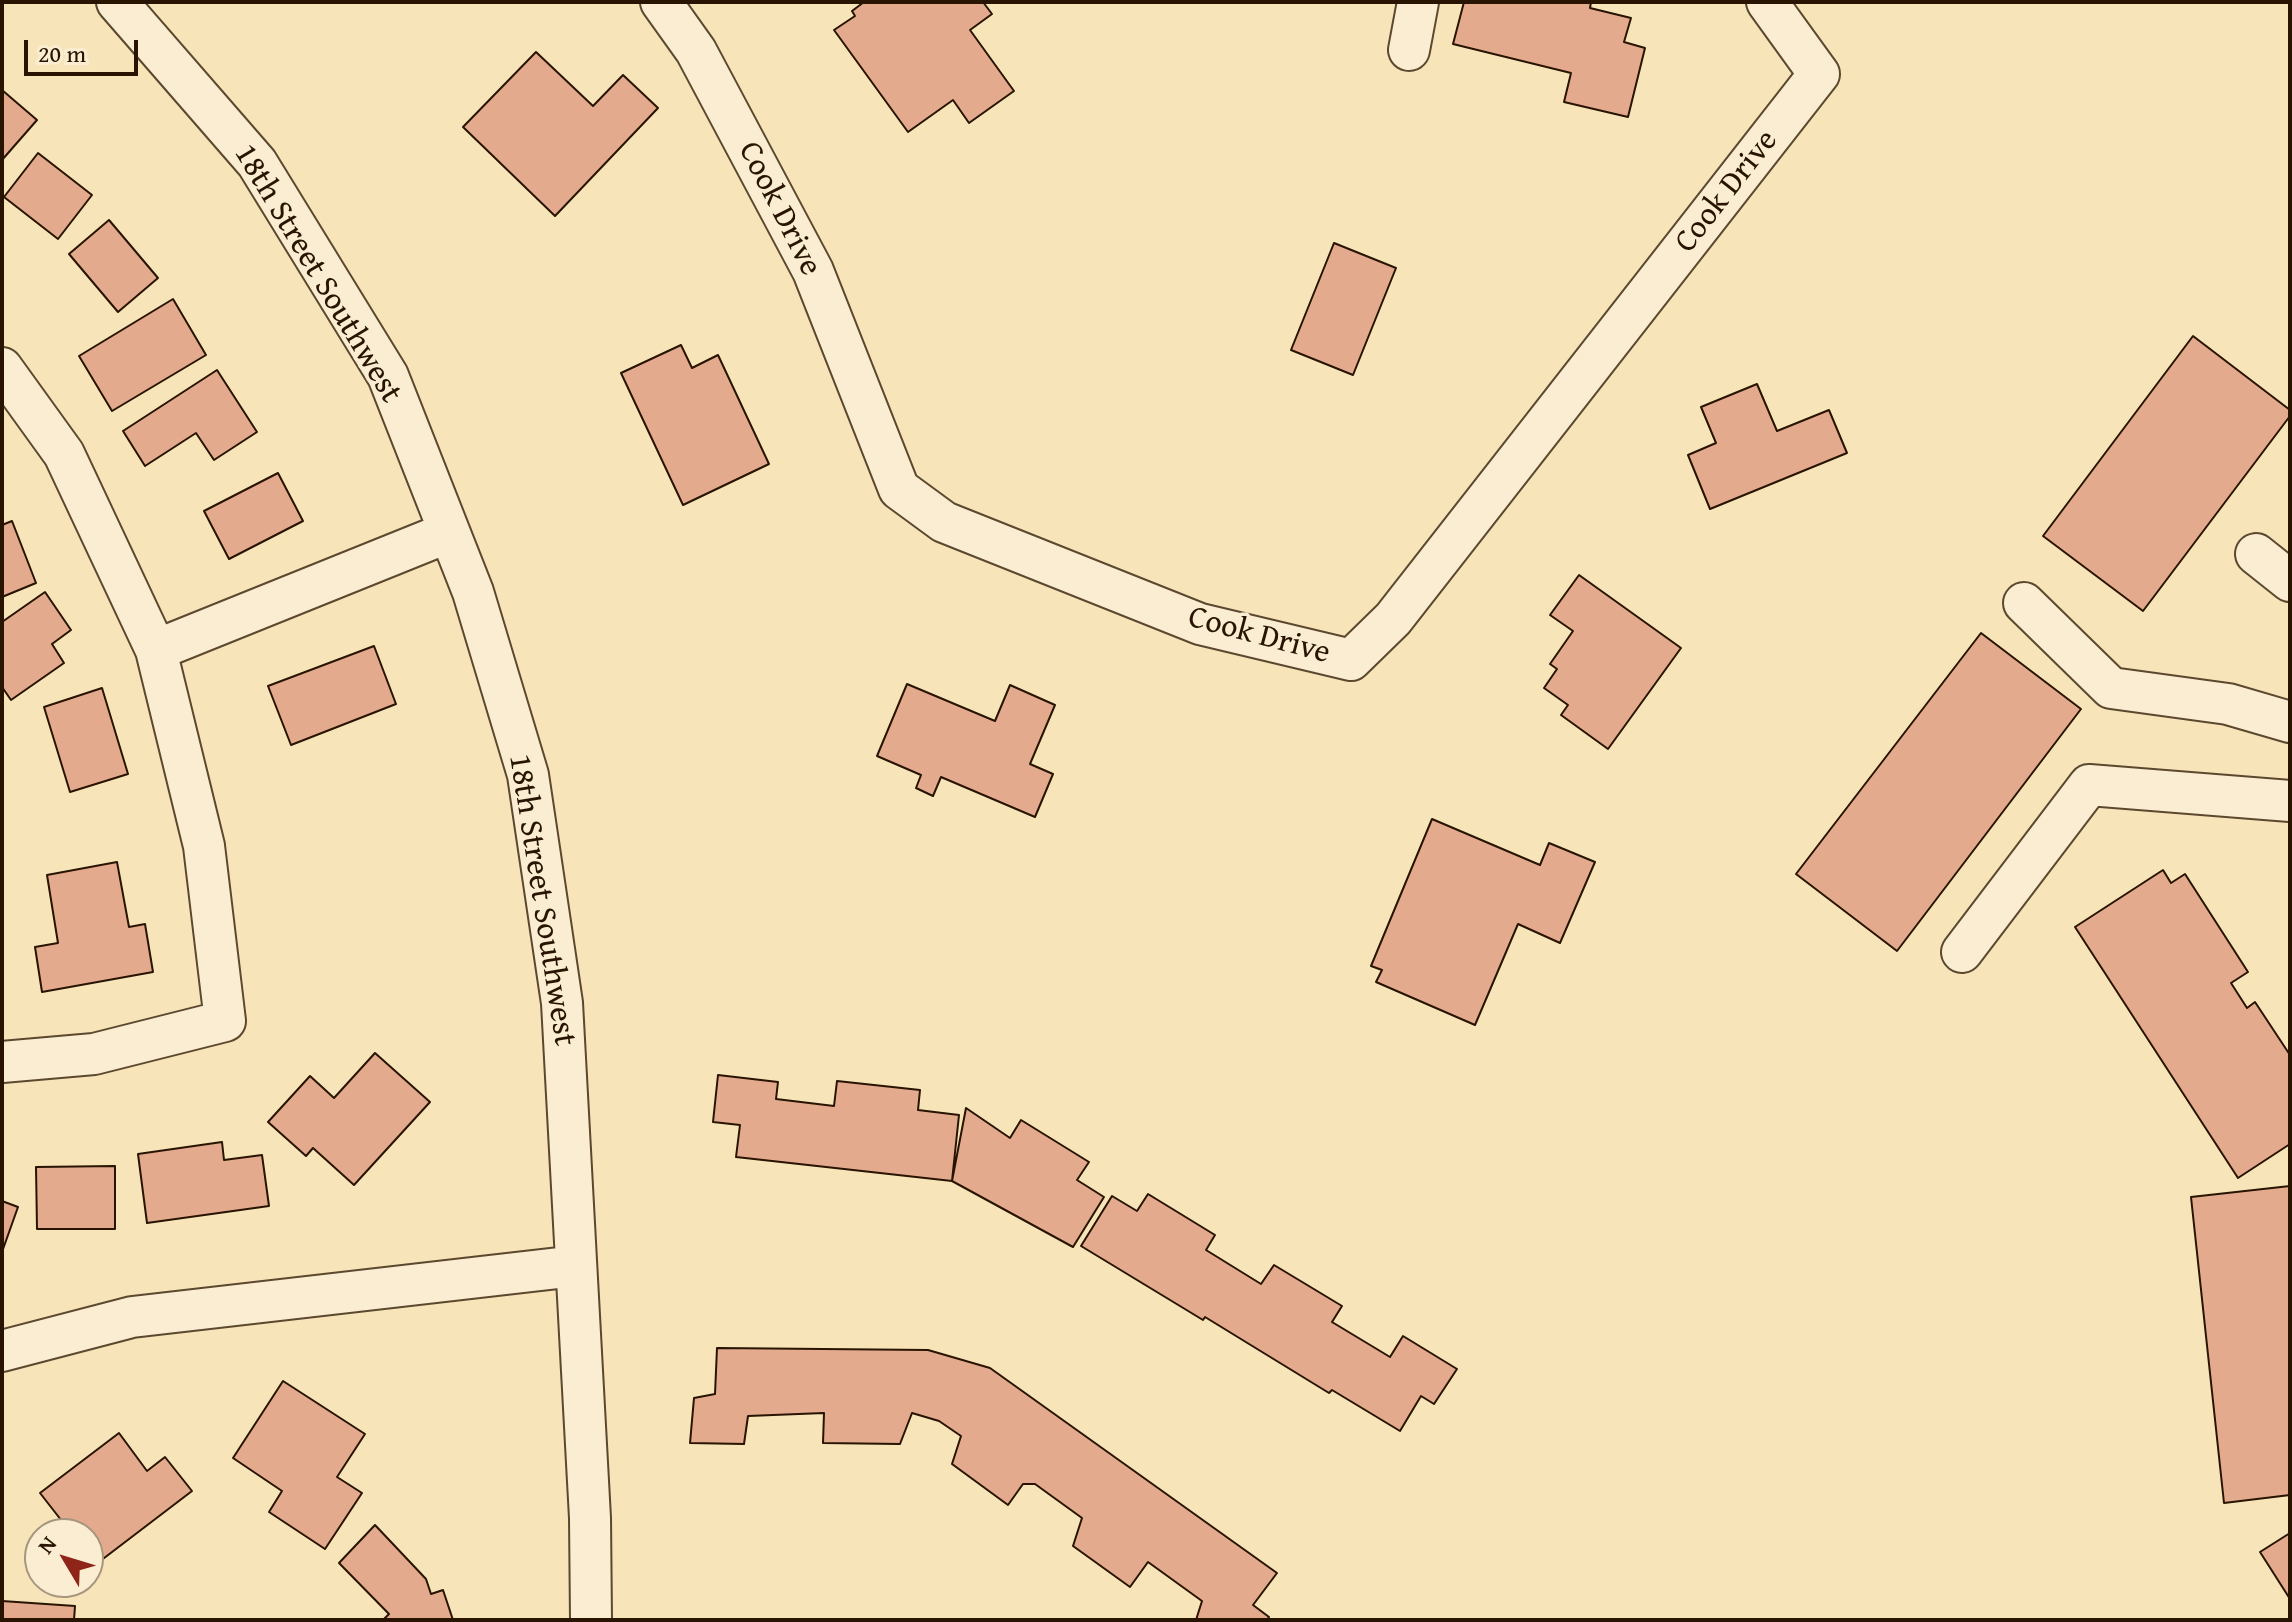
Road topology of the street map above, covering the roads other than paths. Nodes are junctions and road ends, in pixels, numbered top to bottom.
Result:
1 (117, 2) edge
2 (1418, 2) edge
3 (1767, 2) edge
4 (674, 5) edge
5 (1409, 50) dead end
6 (2, 368) edge
7 (449, 532) junction
8 (2256, 554) dead end
9 (2290, 581) edge
10 (2024, 603) dead end
11 (156, 650) junction
12 (2290, 722) edge
13 (2290, 801) edge
14 (1962, 952) dead end
15 (2, 1062) edge
16 (576, 1266) junction
17 (2, 1351) edge
18 (591, 1620) edge

1 - 7 street, 18th Street Southwest
2 - 5 street
3 - 4 street, Cook Drive
6 - 11 street
7 - 11 street
7 - 16 street, 18th Street Southwest
8 - 9 street
10 - 12 street
11 - 15 street
13 - 14 street
16 - 17 street
16 - 18 street, 18th Street Southwest

